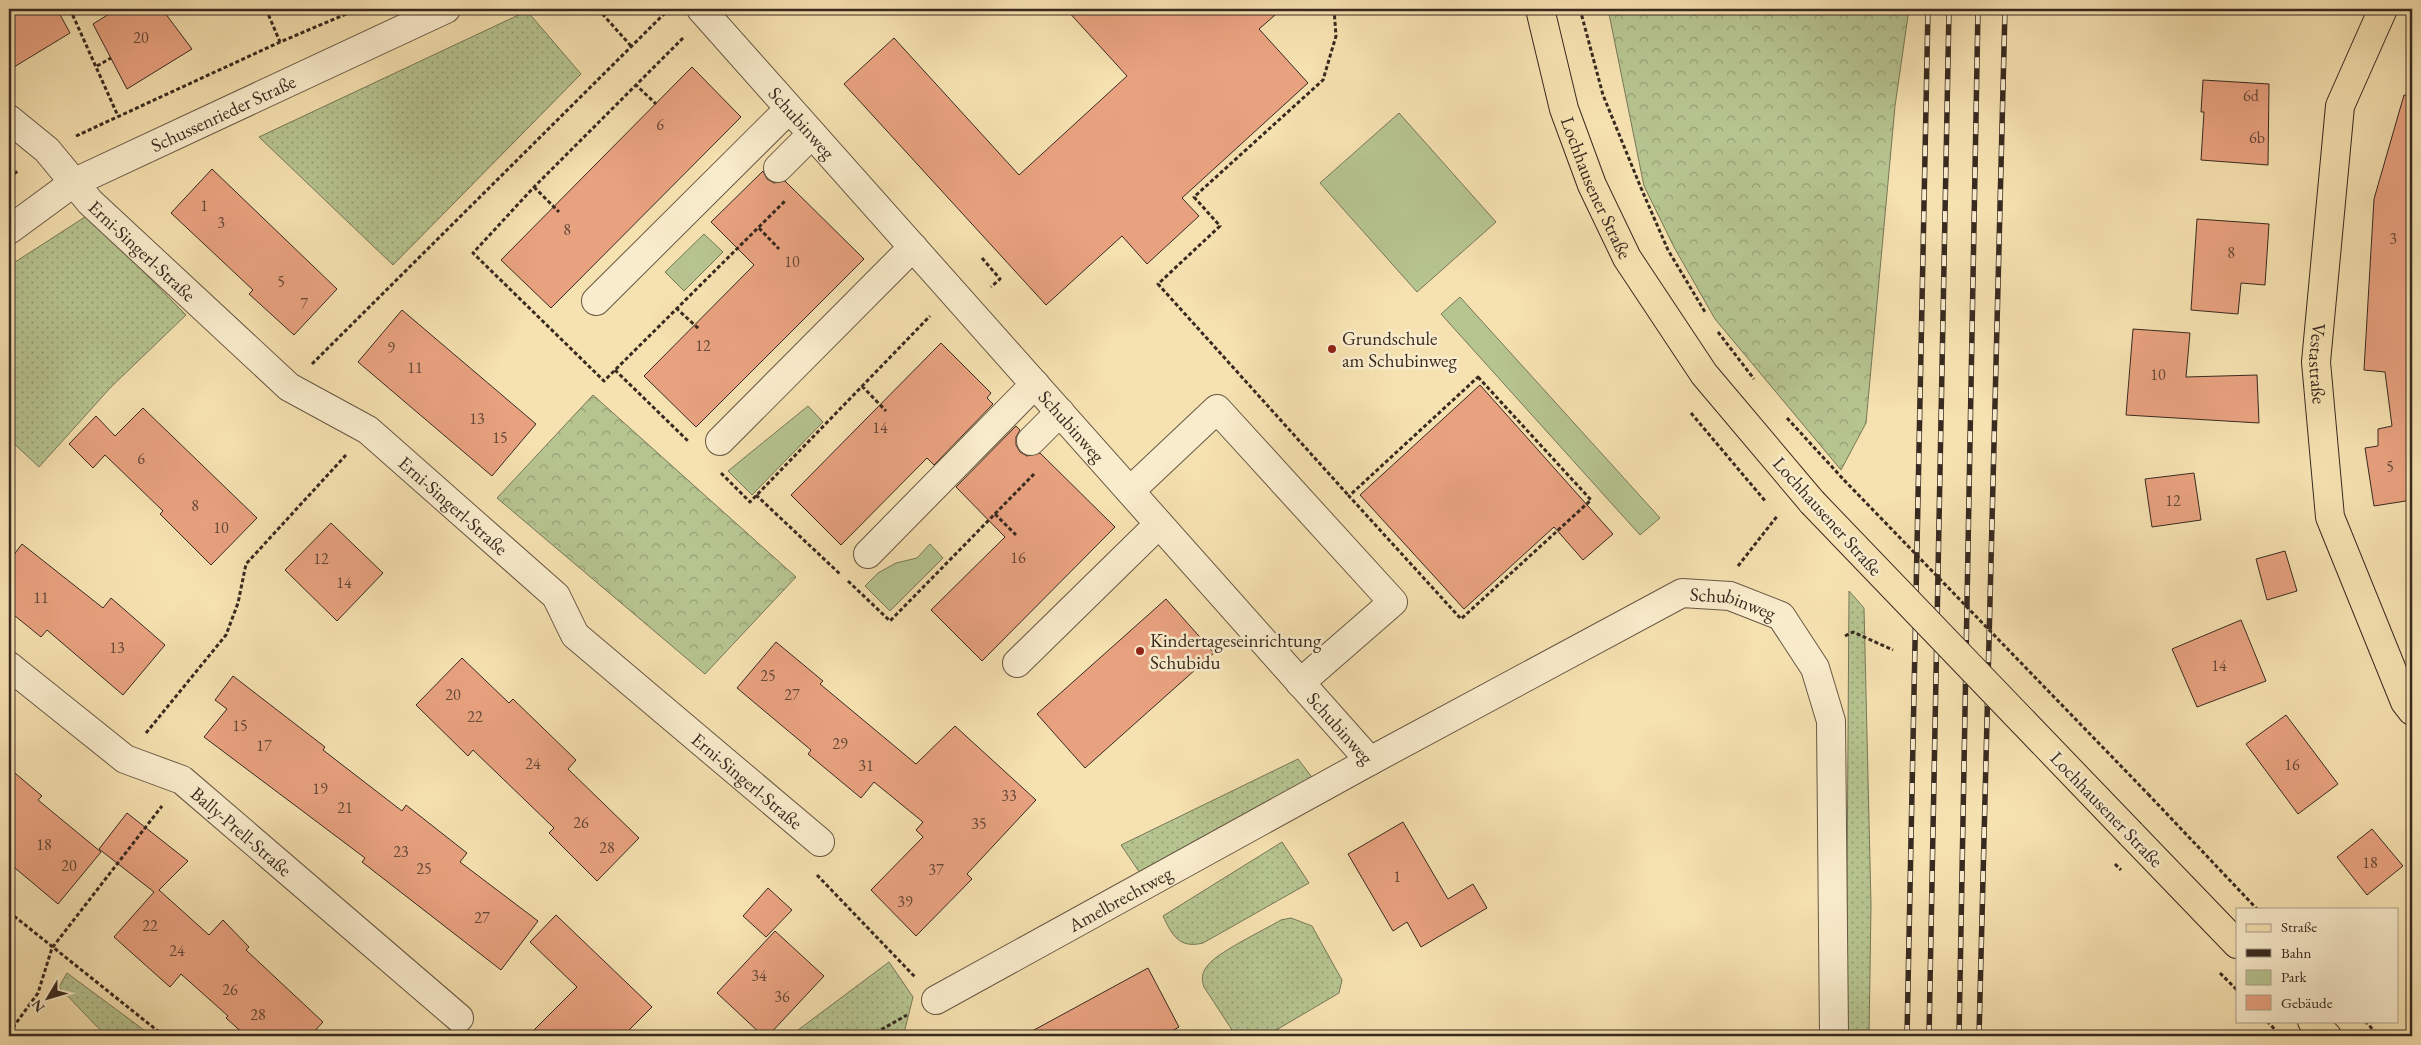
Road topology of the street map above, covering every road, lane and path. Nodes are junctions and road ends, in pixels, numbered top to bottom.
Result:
1 (70, 9) edge
2 (266, 9) edge
3 (358, 9) edge
4 (446, 9) edge
5 (598, 9) edge
6 (669, 9) edge
7 (701, 9) edge
8 (1334, 9) edge
9 (1540, 9) edge
10 (1580, 9) edge
11 (2383, 9) edge
12 (280, 42) junction
13 (631, 46) junction
14 (111, 58) dead end
15 (98, 66) junction
16 (635, 84) dead end
17 (656, 104) dead end
18 (789, 109) junction
19 (118, 116) junction
20 (9, 119) edge
21 (812, 134) junction
22 (47, 150) junction
23 (778, 168) dead end
24 (73, 183) junction
25 (534, 187) dead end
26 (559, 212) dead end
27 (759, 228) dead end
28 (9, 230) edge
29 (914, 247) junction
30 (779, 249) dead end
31 (982, 258) dead end
32 (986, 292) dead end
33 (596, 301) dead end
34 (676, 308) dead end
35 (1707, 315) dead end
36 (699, 329) dead end
37 (1717, 331) dead end
38 (1756, 382) dead end
39 (1035, 384) junction
40 (862, 386) dead end
41 (289, 387) junction
42 (886, 411) dead end
43 (1060, 412) junction
44 (1786, 417) dead end
45 (368, 430) junction
46 (720, 441) dead end
47 (1031, 441) dead end
48 (1130, 491) junction
49 (1349, 496) junction
50 (995, 514) dead end
51 (1778, 515) dead end
52 (1159, 524) junction
53 (1016, 535) dead end
54 (868, 554) dead end
55 (1733, 572) dead end
56 (1845, 636) dead end
57 (1893, 650) dead end
58 (1017, 663) dead end
59 (9, 666) edge
60 (1300, 683) junction
61 (2412, 711) edge
62 (125, 759) junction
63 (1370, 761) junction
64 (182, 780) junction
65 (820, 842) joint
66 (2256, 908) edge
67 (9, 912) edge
68 (2236, 943) edge
69 (52, 948) junction
70 (936, 1000) junction
71 (459, 1018) dead end
72 (2268, 1022) edge
73 (2313, 1022) edge
74 (2365, 1022) edge
75 (9, 1033) edge
76 (164, 1036) edge
77 (870, 1036) edge
78 (1834, 1036) edge
79 (2281, 1036) edge
80 (2327, 1036) edge
81 (2379, 1036) edge

1 - 15 path
2 - 12 path
3 - 12 path
4 - 24 street, Schussenrieder Straße
5 - 13 path
6 - 13 path
7 - 18 street, Schubinweg
8 - 49 path
9 - 68 main road, Lochhausener Straße, bridge
10 - 35 path
11 - 61 main road, Vestastraße
12 - 19 path
13 - 41 path
14 - 15 path
15 - 19 path
16 - 17 path
18 - 21 street, Schubinweg
18 - 33 street
19 - 22 path
20 - 22 street, Erni-Singerl-Straße
21 - 23 street
21 - 29 street, Schubinweg
22 - 24 street, Erni-Singerl-Straße
24 - 28 street, Schussenrieder Straße
24 - 41 street, Erni-Singerl-Straße
25 - 26 path
27 - 30 path
29 - 39 street, Schubinweg
29 - 46 street
31 - 32 path
34 - 36 path
37 - 38 path
39 - 43 street, Schubinweg
39 - 54 street
40 - 42 path
41 - 45 street, Erni-Singerl-Straße
43 - 47 street
43 - 48 street, Schubinweg
44 - 66 path, bridge
45 - 62 path
45 - 65 street, Erni-Singerl-Straße
48 - 52 street, Schubinweg
48 - 60 street
49 - 49 path
50 - 53 path
51 - 55 path
52 - 58 street
52 - 60 street, Schubinweg
56 - 57 path
59 - 62 street, Bally-Prell-Straße
60 - 63 street, Schubinweg
62 - 64 street, Bally-Prell-Straße
63 - 70 street, Amelbrechtweg
63 - 78 street, Schubinweg
64 - 69 path
64 - 71 street, Bally-Prell-Straße
65 - 70 path
67 - 69 path
69 - 75 path
69 - 76 path
70 - 77 path
72 - 79 path
73 - 80 main road
74 - 81 path

